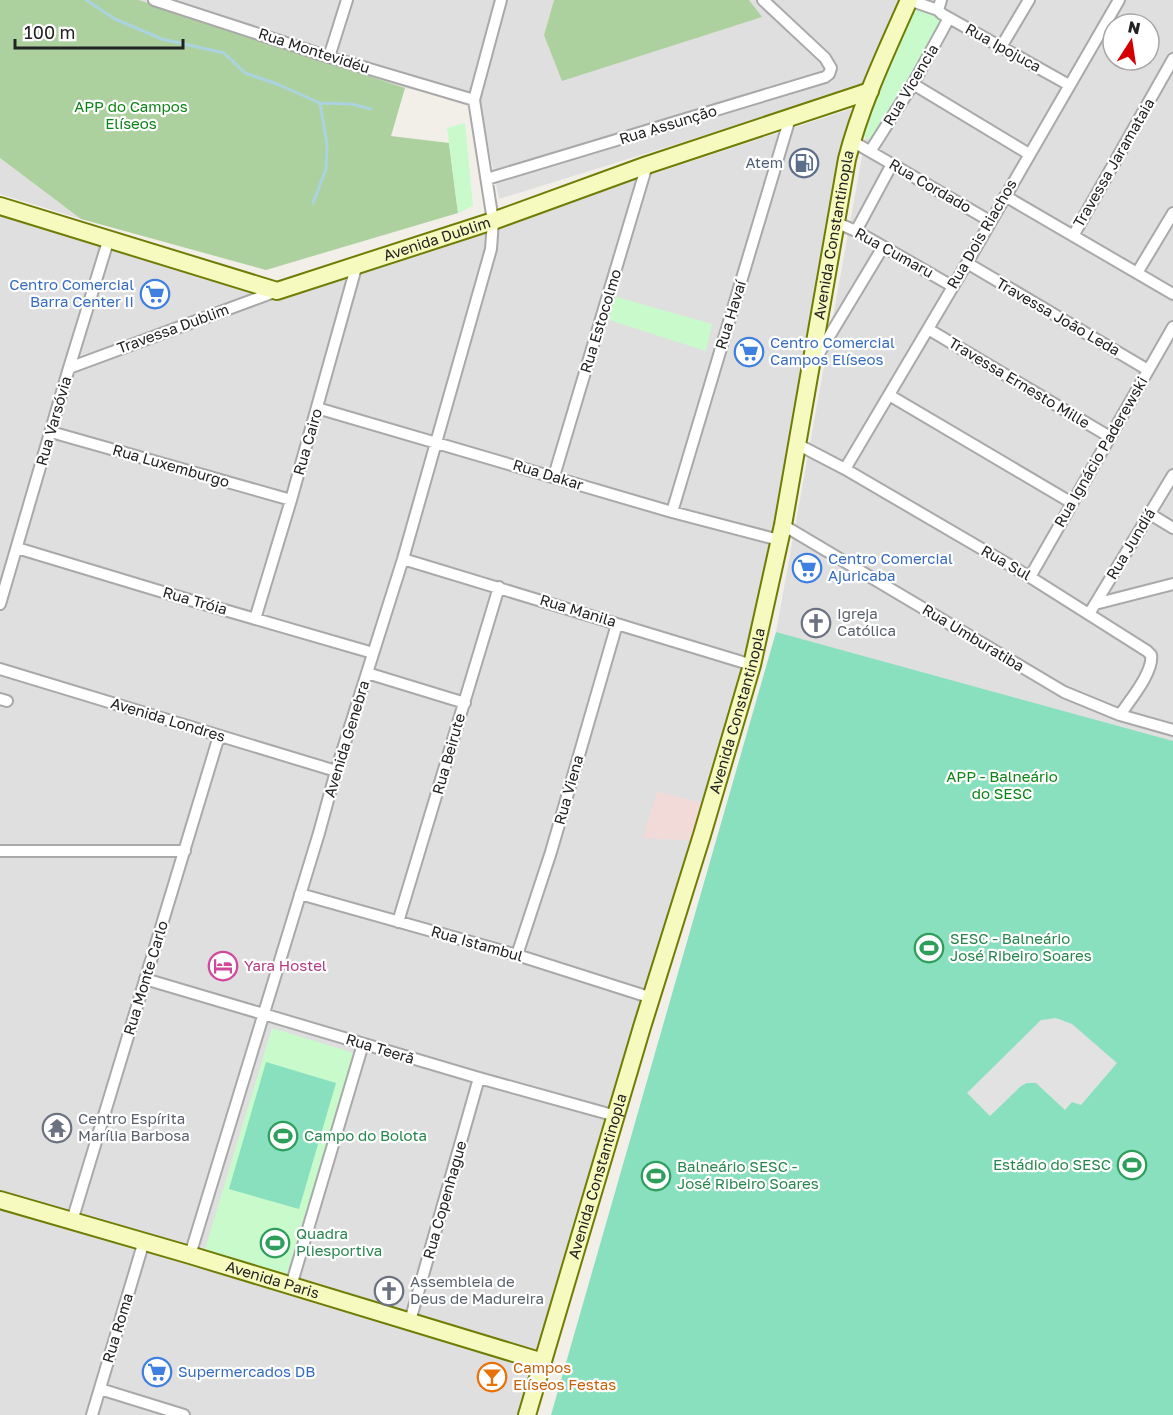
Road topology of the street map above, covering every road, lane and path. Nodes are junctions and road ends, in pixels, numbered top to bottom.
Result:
1 (154, 0) edge
2 (347, 0) edge
3 (501, 0) edge
4 (763, 0) edge
5 (909, 0) edge
6 (1029, 0) edge
7 (1119, 0) edge
8 (940, 5) edge
9 (950, 18) junction
10 (1001, 47) junction
11 (329, 57) junction
12 (1173, 59) edge
13 (913, 84) junction
14 (1070, 85) junction
15 (870, 91) junction
16 (474, 100) junction
17 (790, 118) junction
18 (852, 141) junction
19 (871, 150) junction
20 (1029, 154) junction
21 (892, 164) junction
22 (646, 165) junction
23 (487, 178) junction
24 (1005, 196) junction
25 (0, 206) edge
26 (1173, 213) edge
27 (493, 221) junction
28 (990, 221) junction
29 (835, 222) junction
30 (856, 231) junction
31 (1072, 236) junction
32 (109, 238) junction
33 (883, 247) junction
34 (967, 263) junction
35 (357, 264) junction
36 (1137, 273) junction
37 (952, 286) junction
38 (277, 291) junction
39 (1173, 294) edge
40 (1173, 327) edge
41 (928, 329) junction
42 (811, 367) junction
43 (69, 368) junction
44 (1148, 370) junction
45 (889, 395) junction
46 (317, 408) junction
47 (51, 432) junction
48 (1110, 437) junction
49 (435, 442) junction
50 (797, 444) junction
51 (845, 469) junction
52 (1173, 475) edge
53 (554, 476) junction
54 (291, 500) junction
55 (1071, 503) junction
56 (672, 512) junction
57 (1150, 514) junction
58 (1173, 528) edge
59 (781, 533) junction
60 (17, 548) junction
61 (403, 559) junction
62 (1030, 577) junction
63 (1173, 584) edge
64 (499, 587) junction
65 (0, 604) edge
66 (1095, 604) junction
67 (1089, 614) junction
68 (255, 619) junction
69 (618, 624) junction
70 (373, 653) junction
71 (752, 666) junction
72 (0, 669) edge
73 (367, 673) junction
74 (465, 703) junction
75 (1120, 715) junction
76 (1173, 730) edge
77 (219, 736) junction
78 (336, 771) junction
79 (0, 850) edge
80 (185, 850) junction
81 (300, 894) junction
82 (398, 922) junction
83 (518, 955) junction
84 (145, 979) junction
85 (652, 998) junction
86 (263, 1015) junction
87 (363, 1044) junction
88 (479, 1078) junction
89 (616, 1116) junction
90 (0, 1200) edge
91 (72, 1221) junction
92 (144, 1241) junction
93 (190, 1255) junction
94 (291, 1286) junction
95 (410, 1321) junction
96 (543, 1362) junction
97 (100, 1389) junction
98 (92, 1415) edge
99 (184, 1415) edge
100 (527, 1415) edge

1 - 11 street, Rua Montevidéu
2 - 11 street
3 - 16 street
4 - 23 street, Rua Assunção
5 - 8 street, Rua Ipojuca
5 - 15 street, Avenida Constantinopla
6 - 10 street
7 - 14 street, Rua Dois Riachos
8 - 9 street, Rua Ipojuca
9 - 10 street, Rua Ipojuca
9 - 13 street, Rua Vicencia
10 - 14 street, Rua Ipojuca
11 - 16 street, Rua Montevidéu
12 - 31 street, Travessa Jaramataia
13 - 19 street, Rua Vicencia
13 - 20 street
14 - 20 street, Rua Dois Riachos
15 - 17 street, Avenida Dublim
15 - 18 street, Avenida Constantinopla
16 - 23 street, Avenida Genebra
17 - 22 street, Avenida Dublim
17 - 56 street, Rua Havaí
18 - 19 street, Rua Cordado
18 - 29 street, Avenida Constantinopla
19 - 21 street, Rua Cordado
20 - 24 street, Rua Dois Riachos
21 - 28 street, Rua Cordado
21 - 30 street
22 - 27 street, Avenida Dublim
22 - 53 street, Rua Estocolmo
23 - 27 street, Avenida Genebra
24 - 28 street, Rua Dois Riachos
24 - 31 street
25 - 32 street
26 - 36 street
27 - 35 street, Avenida Dublim
27 - 49 street, Avenida Genebra
28 - 34 street, Rua Dois Riachos
29 - 30 street, Rua Cumaru
29 - 42 street, Avenida Constantinopla
30 - 33 street, Rua Cumaru
31 - 36 street
32 - 38 street
32 - 43 street, Rua Varsóvia
33 - 37 street, Rua Cumaru
33 - 42 street
34 - 37 street, Rua Dois Riachos
34 - 44 street, Travessa João Leda
35 - 38 street, Avenida Dublim
35 - 46 street, Rua Cairo
36 - 39 street
37 - 41 street, Rua Dois Riachos
38 - 43 street, Travessa Dublim
40 - 44 street, Rua Ignácio Paderewski
41 - 45 street, Rua Dois Riachos
41 - 48 street, Travessa Ernesto Mille
42 - 50 street, Avenida Constantinopla
43 - 47 street, Rua Varsóvia
44 - 48 street, Rua Ignácio Paderewski
45 - 51 street, Rua Dois Riachos
45 - 55 street
46 - 49 street, Rua Dakar
46 - 54 street, Rua Cairo
47 - 54 street, Rua Luxemburgo
47 - 60 street, Rua Varsóvia
48 - 55 street, Rua Ignácio Paderewski
49 - 53 street, Rua Dakar
49 - 61 street, Avenida Genebra
50 - 51 street, Rua Sul
50 - 59 street, Avenida Constantinopla
51 - 62 street, Rua Sul
52 - 57 street, Rua Jundiá
53 - 56 street, Rua Dakar
54 - 68 street, Rua Cairo
55 - 62 street, Rua Ignácio Paderewski
56 - 59 street, Rua Dakar
57 - 58 street
57 - 66 street, Rua Jundiá
59 - 71 street, Avenida Constantinopla
59 - 75 street, Rua Umburatiba
60 - 65 street, Rua Varsóvia
60 - 68 street, Rua Tróia
61 - 64 street, Rua Manila
61 - 70 street, Avenida Genebra
62 - 67 street, Rua Sul
63 - 66 street
64 - 69 street, Rua Manila
64 - 74 street, Rua Beirute
66 - 67 street, Rua Jundiá
67 - 75 street, Rua Sul
68 - 70 street, Rua Tróia
69 - 71 street, Rua Manila
69 - 83 street, Rua Viena
70 - 73 street, Avenida Genebra
71 - 85 street, Avenida Constantinopla
72 - 77 street, Avenida Londres
73 - 74 street
73 - 78 street, Avenida Genebra
74 - 82 street, Rua Beirute
75 - 76 street, Rua Umburatiba
77 - 78 street, Avenida Londres
77 - 80 street, Rua Monte Carlo
78 - 81 street, Avenida Genebra
79 - 80 street
80 - 84 street, Rua Monte Carlo
81 - 82 street, Rua Istambul
81 - 86 street, Avenida Genebra
82 - 83 street, Rua Istambul
83 - 85 street, Rua Istambul
84 - 86 street, Rua Teerã
84 - 91 street, Rua Monte Carlo
85 - 89 street, Avenida Constantinopla
86 - 87 street, Rua Teerã
86 - 93 street, Avenida Genebra
87 - 88 street, Rua Teerã
87 - 94 street
88 - 89 street, Rua Teerã
88 - 95 street, Rua Copenhague
89 - 96 street, Avenida Constantinopla
90 - 91 street, Avenida Paris
91 - 92 street, Avenida Paris
92 - 93 street, Avenida Paris
92 - 97 street, Rua Roma
93 - 94 street, Avenida Paris
94 - 95 street, Avenida Paris
95 - 96 street, Avenida Paris
96 - 100 street, Avenida Constantinopla
97 - 98 street, Rua Roma
97 - 99 street

